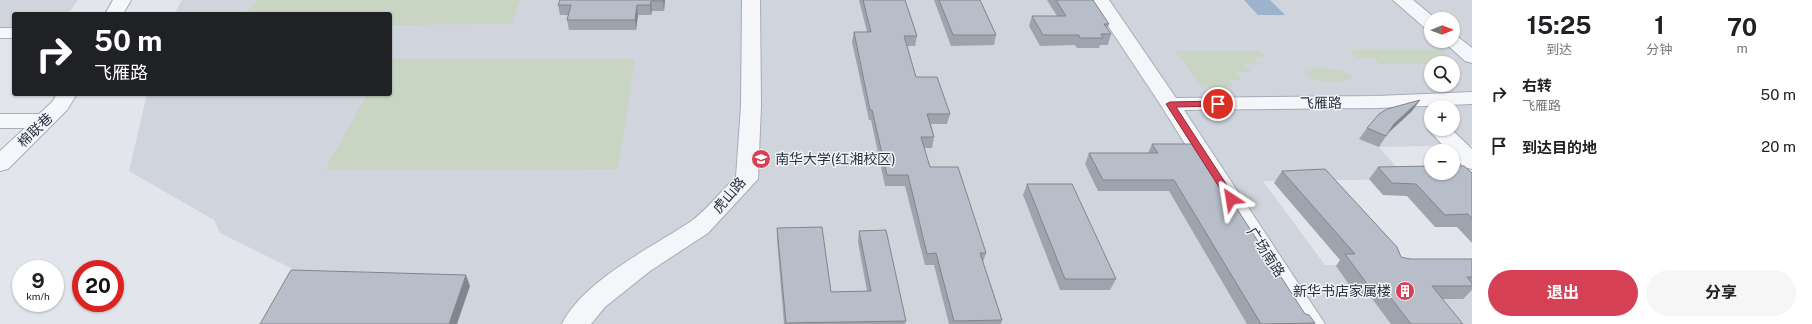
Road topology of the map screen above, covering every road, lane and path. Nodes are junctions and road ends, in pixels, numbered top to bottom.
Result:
1 (122, 0) edge
2 (751, 0) edge
3 (1100, 0) edge
4 (1402, 0) edge
5 (115, 12) edge
6 (1424, 18) edge
7 (0, 33) edge
8 (12, 33) edge
9 (1460, 47) edge
10 (1472, 57) edge
11 (66, 96) edge
12 (1472, 98) edge
13 (1422, 103) edge
14 (1170, 104) junction
15 (0, 121) edge
16 (44, 121) junction
17 (1460, 135) edge
18 (1446, 136) edge
19 (1472, 146) edge
20 (1472, 162) edge
21 (0, 164) edge
22 (575, 324) edge
23 (1312, 324) edge

1 - 5 street
2 - 22 street, 虎山路
3 - 14 street, 广场南路
4 - 6 street
7 - 8 street
9 - 10 street
11 - 16 street, 棉联巷
12 - 13 street, 飞雁路
13 - 14 street, 飞雁路
14 - 23 street, 广场南路
15 - 16 street
16 - 21 street, 棉联巷
17 - 19 street
18 - 20 street

